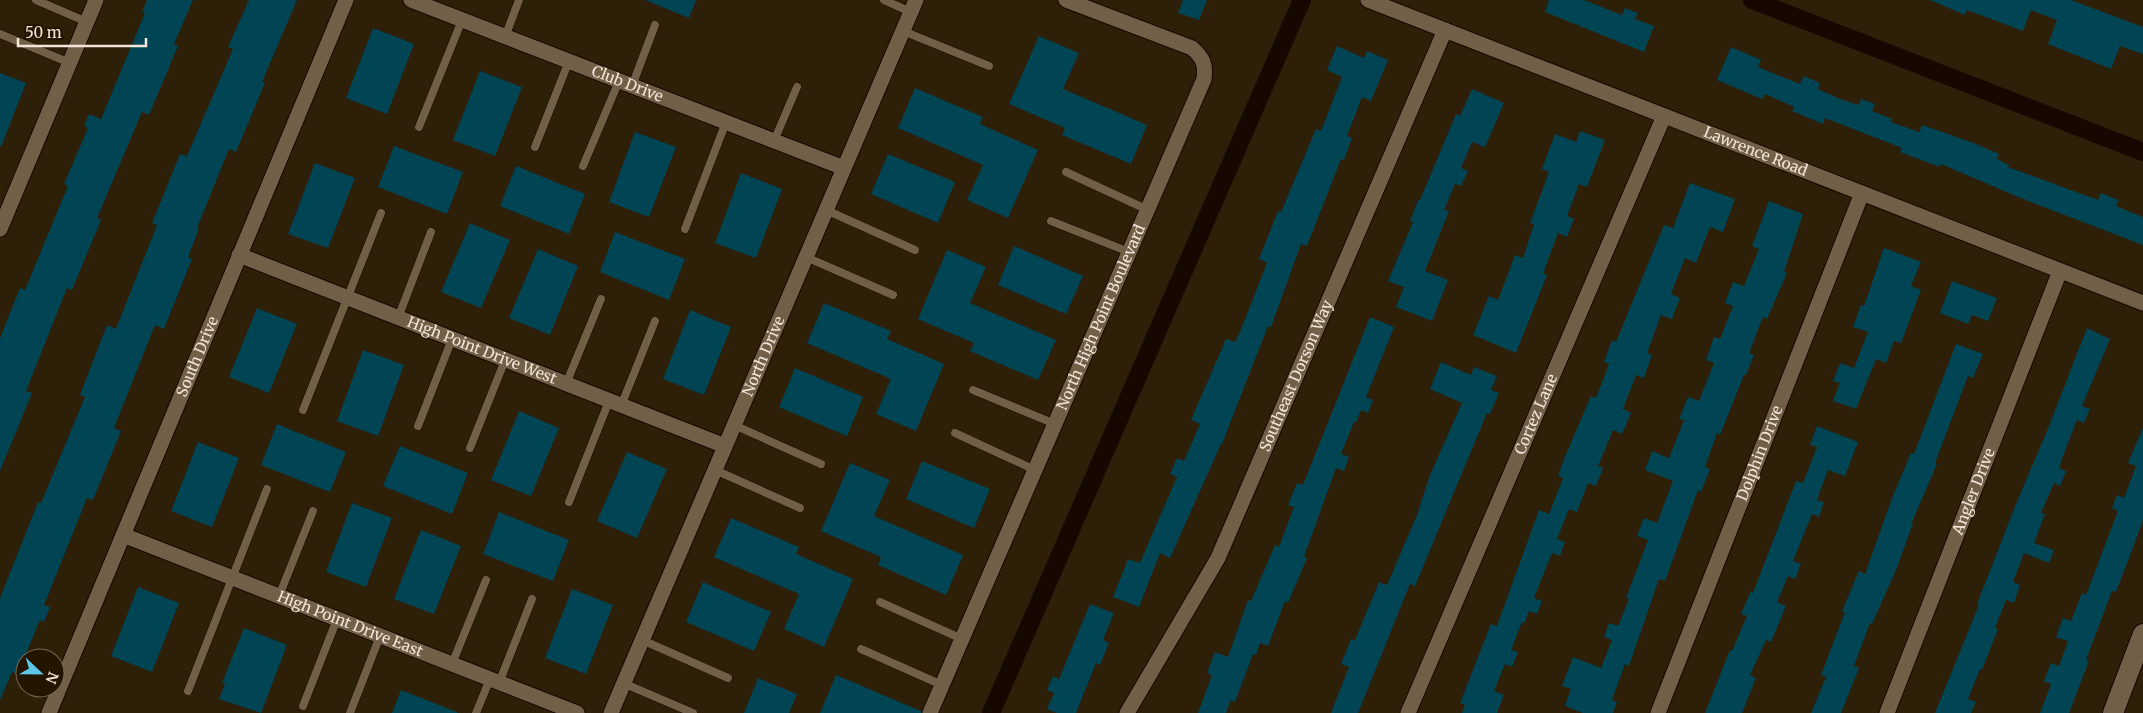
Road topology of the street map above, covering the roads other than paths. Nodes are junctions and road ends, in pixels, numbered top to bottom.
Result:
1 (36, 0) edge
2 (96, 0) edge
3 (346, 0) edge
4 (411, 0) edge
5 (519, 0) edge
6 (884, 0) edge
7 (1066, 0) edge
8 (1368, 0) edge
9 (914, 6) edge
10 (462, 20) junction
11 (87, 22) junction
12 (655, 25) dead end
13 (1445, 30) junction
14 (903, 31) junction
15 (0, 34) edge
16 (505, 36) junction
17 (570, 62) junction
18 (70, 63) junction
19 (989, 66) dead end
20 (625, 83) junction
21 (797, 87) dead end
22 (1664, 116) junction
23 (726, 122) junction
24 (419, 127) dead end
25 (774, 141) junction
26 (535, 147) dead end
27 (583, 166) dead end
28 (844, 168) junction
29 (1066, 172) dead end
30 (1862, 194) junction
31 (826, 210) junction
32 (1148, 210) junction
33 (381, 213) dead end
34 (1052, 221) dead end
35 (0, 229) edge
36 (685, 229) dead end
37 (431, 232) dead end
38 (915, 250) dead end
39 (1129, 252) junction
40 (239, 255) junction
41 (806, 257) junction
42 (2060, 271) junction
43 (893, 294) dead end
44 (348, 298) junction
45 (601, 299) dead end
46 (2143, 303) edge
47 (398, 318) junction
48 (655, 321) dead end
49 (452, 339) junction
50 (505, 360) junction
51 (566, 384) junction
52 (973, 390) dead end
53 (615, 403) junction
54 (303, 410) dead end
55 (1055, 424) junction
56 (734, 425) junction
57 (418, 426) dead end
58 (955, 433) dead end
59 (725, 446) junction
60 (470, 448) dead end
61 (821, 464) dead end
62 (715, 470) junction
63 (1035, 470) junction
64 (267, 489) dead end
65 (569, 502) dead end
66 (800, 508) dead end
67 (313, 510) dead end
68 (123, 535) junction
69 (232, 578) junction
70 (486, 580) dead end
71 (279, 596) junction
72 (532, 599) dead end
73 (880, 602) dead end
74 (337, 619) junction
75 (2143, 634) edge
76 (380, 636) junction
77 (962, 639) junction
78 (642, 640) junction
79 (862, 649) dead end
80 (452, 664) junction
81 (728, 678) dead end
82 (495, 681) junction
83 (623, 683) junction
84 (942, 684) junction
85 (188, 690) dead end
86 (303, 706) dead end
87 (49, 713) edge
88 (350, 713) edge
89 (476, 713) edge
90 (577, 713) edge
91 (611, 713) edge
92 (693, 713) edge
93 (930, 713) edge
94 (1127, 713) edge
95 (1408, 713) edge
96 (1658, 713) edge
97 (1887, 713) edge
98 (2113, 713) edge

1 - 11 lane
2 - 11 street
3 - 40 street, South Drive
4 - 10 street, Club Drive
5 - 16 lane
6 - 9 lane
7 - 32 street, North High Point Boulevard
8 - 13 street, Lawrence Road
9 - 14 street, North Drive
10 - 16 street, Club Drive
10 - 24 lane
11 - 18 street
12 - 20 lane
13 - 22 street, Lawrence Road
13 - 94 street, Southeast Dorson Way
14 - 19 lane
14 - 28 street, North Drive
15 - 18 lane
16 - 17 street, Club Drive
17 - 20 street, Club Drive
17 - 26 lane
18 - 35 street
20 - 23 street, Club Drive
20 - 27 lane
21 - 25 lane
22 - 30 street, Lawrence Road
22 - 95 street, Cortez Lane
23 - 25 street, Club Drive
23 - 36 lane
25 - 28 street, Club Drive
28 - 31 street, North Drive
29 - 32 lane
30 - 42 street, Lawrence Road
30 - 96 street, Dolphin Drive
31 - 38 lane
31 - 41 street, North Drive
32 - 39 street, North High Point Boulevard
33 - 44 lane
34 - 39 lane
37 - 47 lane
39 - 55 street, North High Point Boulevard
40 - 44 street, High Point Drive West
40 - 68 street, South Drive
41 - 43 lane
41 - 56 street, North Drive
42 - 46 street, Lawrence Road
42 - 97 street, Angler Drive
44 - 47 street, High Point Drive West
44 - 54 lane
45 - 51 lane
47 - 49 street, High Point Drive West
48 - 53 lane
49 - 50 street, High Point Drive West
49 - 57 lane
50 - 51 street, High Point Drive West
50 - 60 lane
51 - 53 street, High Point Drive West
52 - 55 lane
53 - 59 street, High Point Drive West
53 - 65 lane
55 - 63 street, North High Point Boulevard
56 - 59 street, North Drive
56 - 61 lane
58 - 63 lane
59 - 62 street, North Drive
62 - 66 lane
62 - 78 street, North Drive
63 - 77 street, North High Point Boulevard
64 - 69 lane
67 - 71 lane
68 - 69 street, High Point Drive East
68 - 87 street, South Drive
69 - 71 street, High Point Drive East
69 - 85 lane
70 - 80 lane
71 - 74 street, High Point Drive East
72 - 82 lane
73 - 77 lane
74 - 76 street, High Point Drive East
74 - 86 lane
75 - 98 street
76 - 80 street, High Point Drive East
76 - 88 lane
77 - 84 street, North High Point Boulevard
78 - 81 lane
78 - 83 street, North Drive
79 - 84 lane
80 - 82 street, High Point Drive East
82 - 89 lane
82 - 90 street, High Point Drive East
83 - 91 street, North Drive
83 - 92 lane
84 - 93 street, North High Point Boulevard

